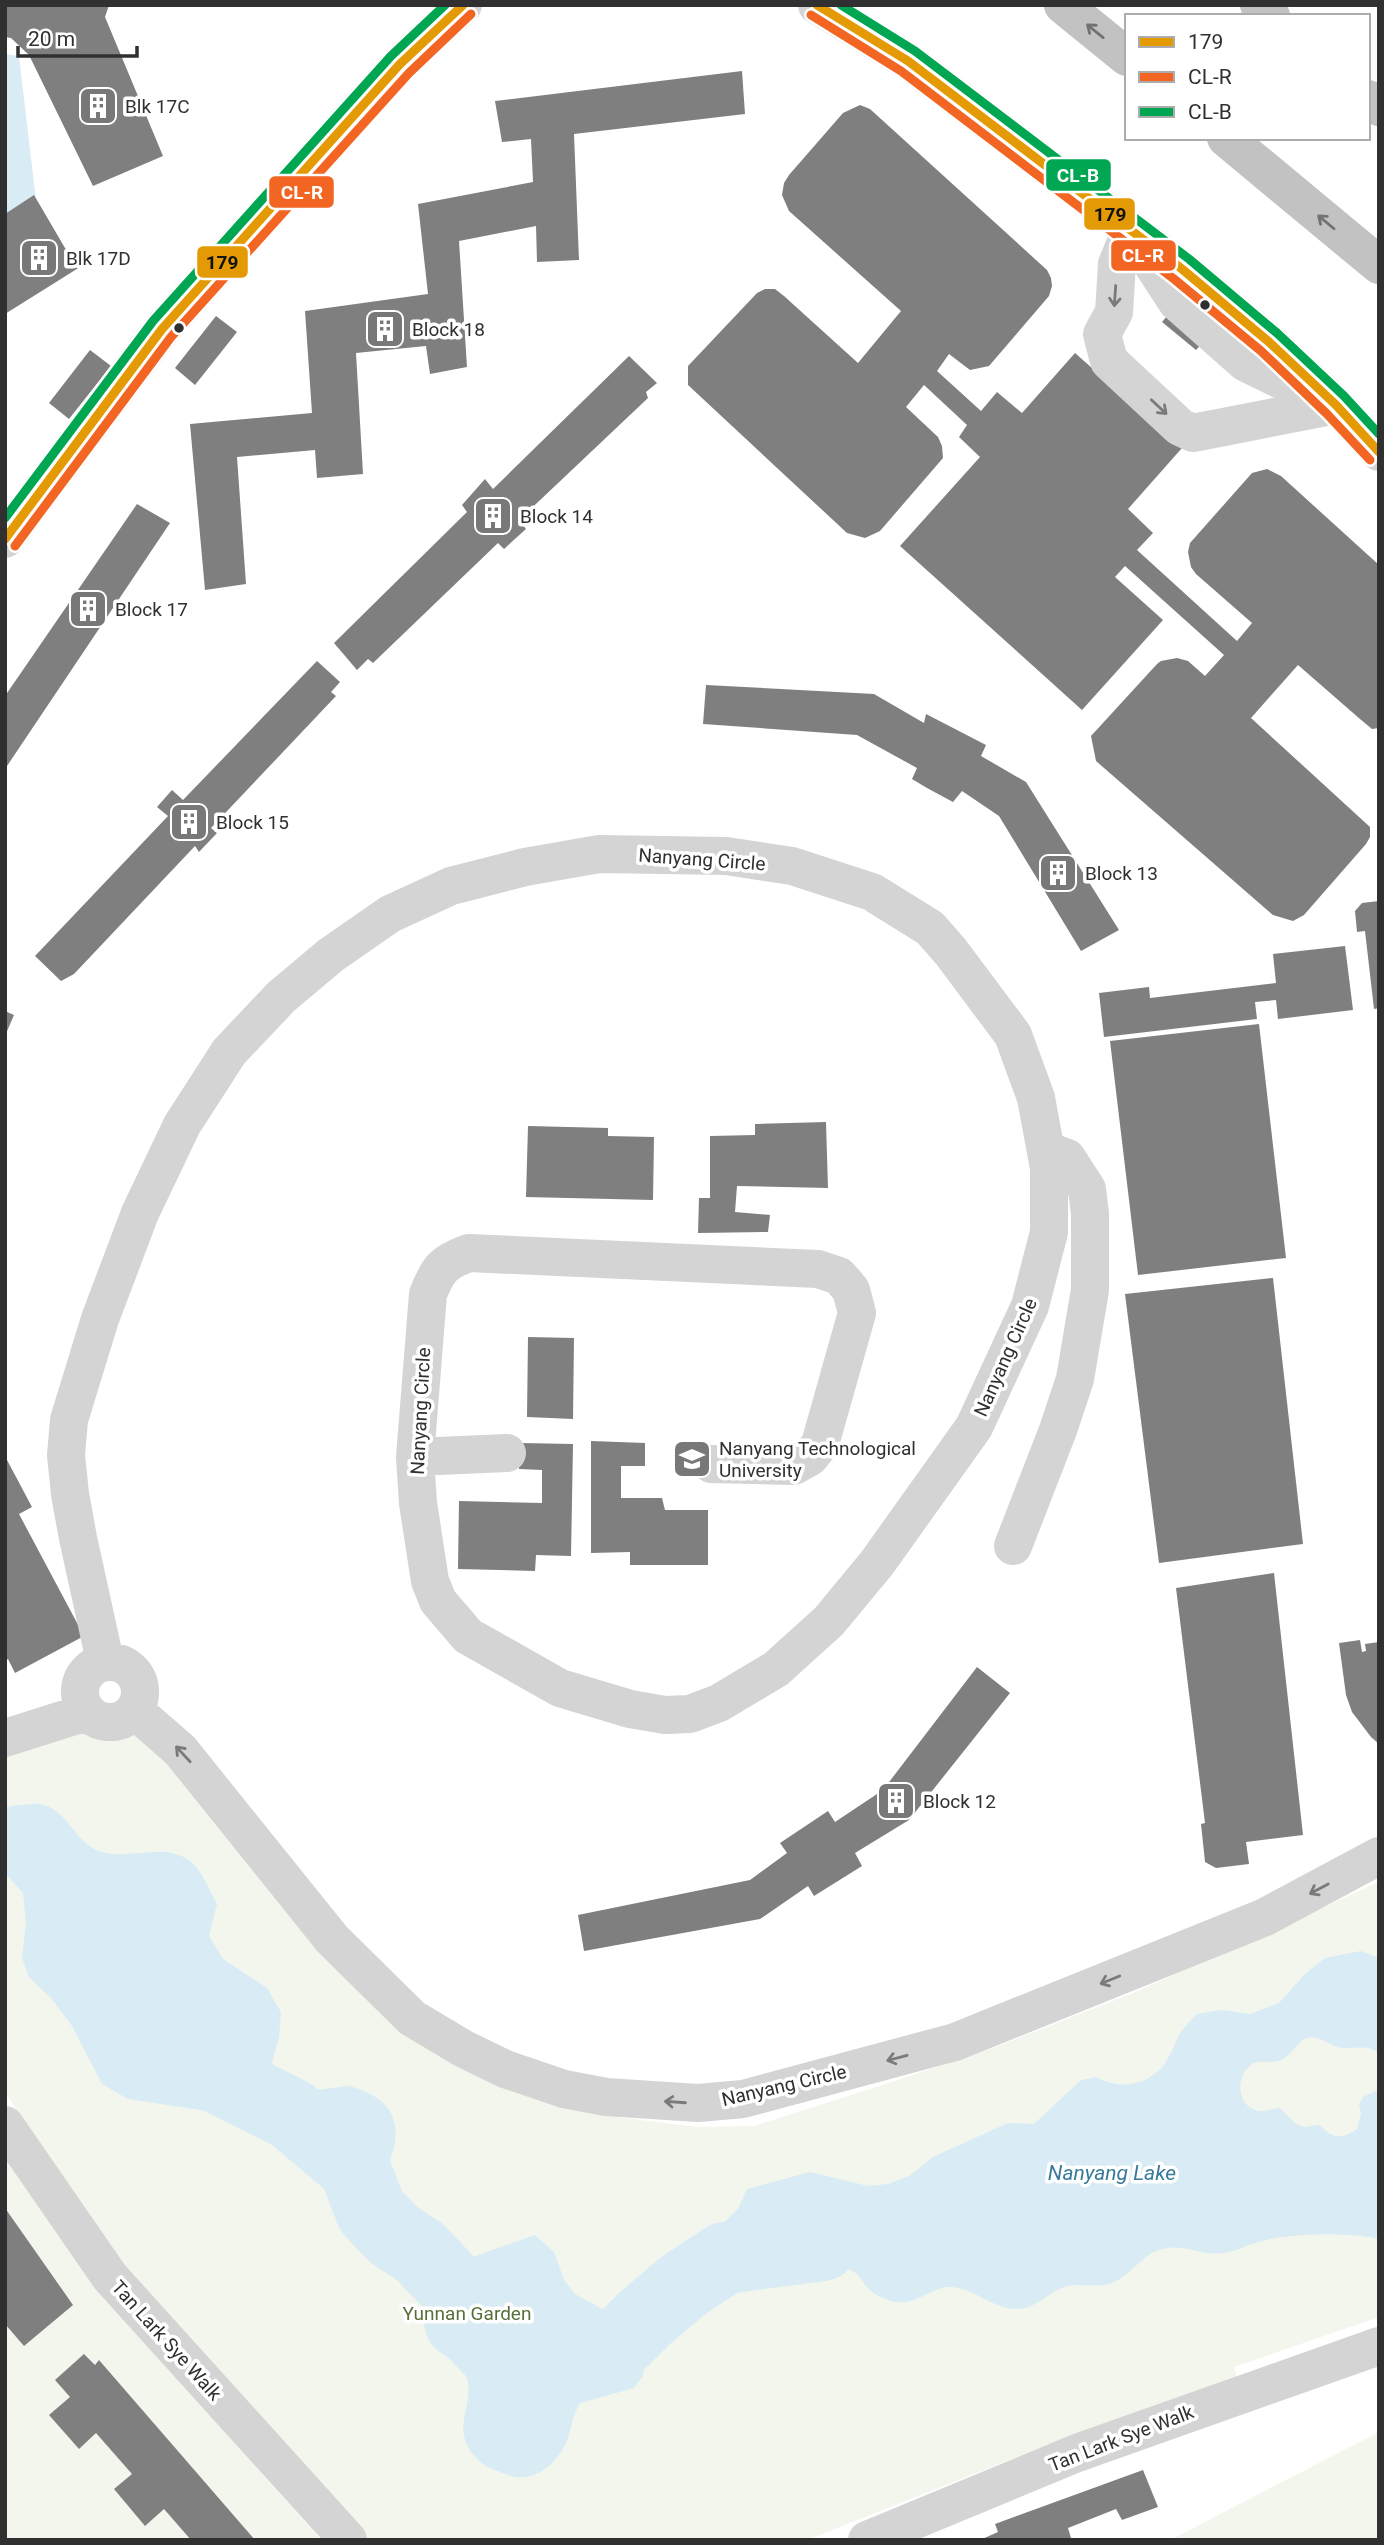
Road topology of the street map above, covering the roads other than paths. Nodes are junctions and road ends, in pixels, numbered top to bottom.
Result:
1 (463, 5) edge
2 (817, 5) edge
3 (1063, 5) edge
4 (1125, 55) edge
5 (1228, 140) edge
6 (1131, 230) junction
7 (1379, 265) edge
8 (1336, 405) junction
9 (1379, 452) edge
10 (5, 539) edge
11 (1046, 1150) junction
12 (507, 1453) dead end
13 (415, 1457) junction
14 (711, 1464) dead end
15 (1013, 1546) dead end
16 (91, 1687) junction
17 (134, 1710) junction
18 (5, 1717) edge
19 (5, 1738) edge
20 (1379, 1856) edge
21 (5, 2125) edge
22 (1379, 2346) edge
23 (348, 2540) edge
24 (867, 2540) edge

1 - 10 street
2 - 6 street
4 -> 3 highway
7 -> 5 highway
6 - 8 street
6 -> 8 street
8 - 9 street
11 - 13 street, Nanyang Circle
11 - 15 street
11 - 16 street, Nanyang Circle
12 - 13 street
13 - 14 street, Nanyang Circle
16 - 17 street
16 - 17 street
16 - 18 street
16 - 19 street
20 -> 17 street, Nanyang Circle
21 - 23 street, Tan Lark Sye Walk
22 - 24 street, Tan Lark Sye Walk

